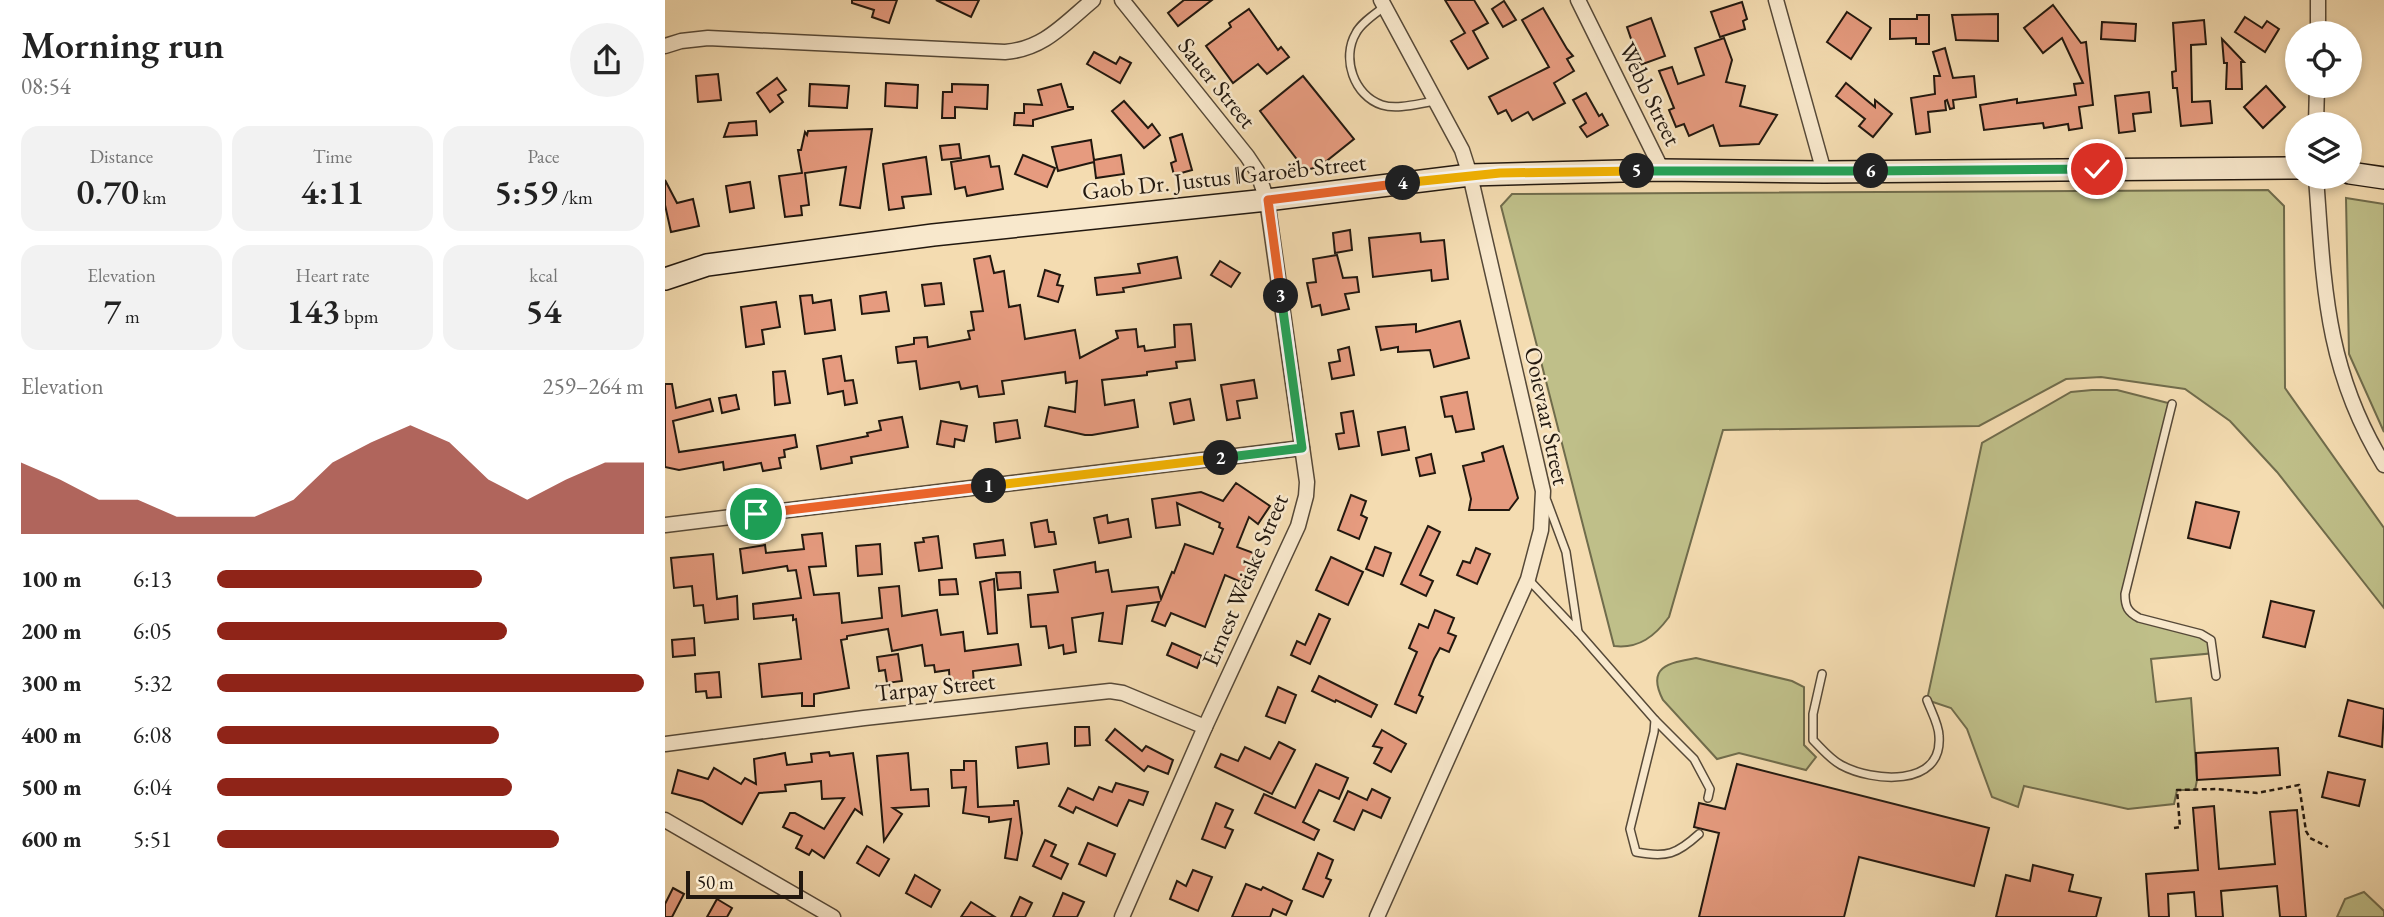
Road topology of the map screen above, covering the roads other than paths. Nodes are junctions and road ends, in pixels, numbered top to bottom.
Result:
1 (1093, 0) edge
2 (1122, 0) edge
3 (1578, 0) edge
4 (1776, 0) edge
5 (2318, 0) edge
6 (1383, 3) edge
7 (2318, 21) edge
8 (665, 46) edge
9 (1436, 101) junction
10 (2285, 168) edge
11 (1662, 170) junction
12 (1824, 172) junction
13 (1470, 175) junction
14 (2362, 175) edge
15 (2384, 178) edge
16 (2317, 189) edge
17 (1268, 200) junction
18 (665, 279) edge
19 (2172, 404) dead end
20 (1302, 448) junction
21 (2384, 464) edge
22 (1543, 491) junction
23 (665, 525) edge
24 (1528, 579) junction
25 (1578, 632) junction
26 (1822, 674) dead end
27 (2216, 676) dead end
28 (1927, 700) dead end
29 (1655, 720) junction
30 (1205, 727) junction
31 (665, 744) edge
32 (1708, 798) dead end
33 (665, 820) edge
34 (1699, 834) dead end
35 (833, 917) edge
36 (1122, 917) edge
37 (1377, 917) edge

1 - 8 street
2 - 17 street, Sauer Street
3 - 11 street, Webb Street
4 - 12 street
5 - 7 street
6 - 9 street, Ooievaar Street
6 - 9 lane
9 - 13 street, Ooievaar Street
10 - 12 street, Gaob Dr. Justus ǁGaroëb Street
11 - 12 street, Gaob Dr. Justus ǁGaroëb Street
11 - 13 street, Gaob Dr. Justus ǁGaroëb Street
13 - 17 street, Gaob Dr. Justus ǁGaroëb Street
13 - 22 street, Ooievaar Street
14 - 15 street
16 - 21 street
17 - 18 street, Gaob Dr. Justus ǁGaroëb Street
17 - 20 street, Ernest Weiske Street
19 - 27 lane
20 - 23 street
20 - 30 street, Ernest Weiske Street
22 - 24 street, Ooievaar Street
22 - 25 lane
24 - 25 lane
24 - 37 street, Ooievaar Street
25 - 29 lane
26 - 28 lane
29 - 32 lane
29 - 34 lane
30 - 31 street, Tarpay Street
30 - 36 street, Ernest Weiske Street
33 - 35 street

